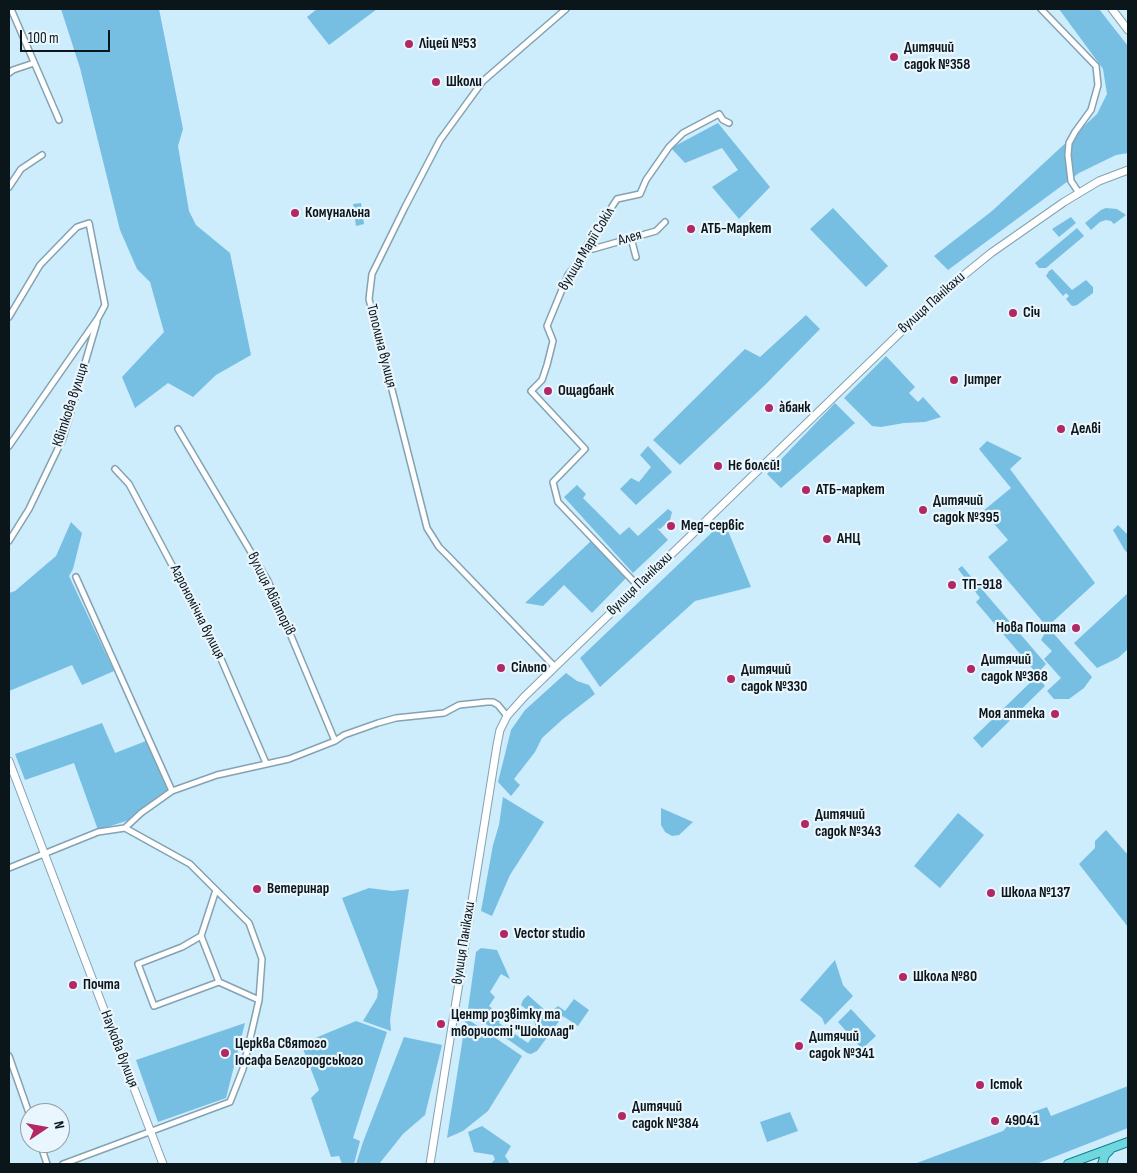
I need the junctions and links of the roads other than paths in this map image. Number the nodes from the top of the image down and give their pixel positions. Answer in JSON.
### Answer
{"nodes":[{"id":1,"x":11,"y":9,"type":"edge"},
{"id":2,"x":566,"y":9,"type":"edge"},
{"id":3,"x":1041,"y":9,"type":"edge"},
{"id":4,"x":1112,"y":9,"type":"edge"},
{"id":5,"x":1128,"y":30,"type":"edge"},
{"id":6,"x":34,"y":63,"type":"junction"},
{"id":7,"x":9,"y":73,"type":"edge"},
{"id":8,"x":59,"y":120,"type":"dead end"},
{"id":9,"x":729,"y":123,"type":"dead end"},
{"id":10,"x":42,"y":155,"type":"dead end"},
{"id":11,"x":1128,"y":170,"type":"edge"},
{"id":12,"x":9,"y":187,"type":"edge"},
{"id":13,"x":1079,"y":193,"type":"junction"},
{"id":14,"x":665,"y":222,"type":"dead end"},
{"id":15,"x":631,"y":238,"type":"junction"},
{"id":16,"x":592,"y":249,"type":"dead end"},
{"id":17,"x":636,"y":257,"type":"dead end"},
{"id":18,"x":9,"y":317,"type":"edge"},
{"id":19,"x":98,"y":318,"type":"junction"},
{"id":20,"x":178,"y":429,"type":"dead end"},
{"id":21,"x":9,"y":446,"type":"edge"},
{"id":22,"x":115,"y":469,"type":"dead end"},
{"id":23,"x":9,"y":541,"type":"edge"},
{"id":24,"x":76,"y":577,"type":"dead end"},
{"id":25,"x":638,"y":586,"type":"junction"},
{"id":26,"x":555,"y":667,"type":"junction"},
{"id":27,"x":507,"y":716,"type":"junction"},
{"id":28,"x":335,"y":741,"type":"junction"},
{"id":29,"x":9,"y":761,"type":"edge"},
{"id":30,"x":266,"y":763,"type":"junction"},
{"id":31,"x":172,"y":791,"type":"junction"},
{"id":32,"x":125,"y":828,"type":"junction"},
{"id":33,"x":45,"y":854,"type":"junction"},
{"id":34,"x":9,"y":868,"type":"edge"},
{"id":35,"x":216,"y":890,"type":"junction"},
{"id":36,"x":201,"y":936,"type":"junction"},
{"id":37,"x":219,"y":982,"type":"junction"},
{"id":38,"x":259,"y":1000,"type":"junction"},
{"id":39,"x":9,"y":1056,"type":"edge"},
{"id":40,"x":25,"y":1103,"type":"edge"},
{"id":41,"x":150,"y":1131,"type":"junction"},
{"id":42,"x":1128,"y":1142,"type":"edge"},
{"id":43,"x":1114,"y":1148,"type":"junction"},
{"id":44,"x":1128,"y":1148,"type":"edge"},
{"id":45,"x":71,"y":1163,"type":"edge"},
{"id":46,"x":63,"y":1164,"type":"edge"},
{"id":47,"x":163,"y":1164,"type":"edge"},
{"id":48,"x":430,"y":1164,"type":"edge"},
{"id":49,"x":1068,"y":1164,"type":"edge"},
{"id":50,"x":1102,"y":1164,"type":"edge"}],
"edges":[{"from":1,"to":6,"type":"street"},
{"from":2,"to":26,"type":"street","name":"Тополина вулиця"},
{"from":3,"to":13,"type":"street"},
{"from":4,"to":5,"type":"street"},
{"from":6,"to":7,"type":"street"},
{"from":6,"to":8,"type":"street"},
{"from":9,"to":25,"type":"street","name":"вулиця Марії Сокіл"},
{"from":10,"to":12,"type":"street"},
{"from":11,"to":13,"type":"street","name":"вулиця Панікахи"},
{"from":13,"to":25,"type":"street","name":"вулиця Панікахи"},
{"from":14,"to":15,"type":"street","name":"Алея"},
{"from":15,"to":16,"type":"street","name":"Алея"},
{"from":15,"to":17,"type":"street"},
{"from":18,"to":19,"type":"street"},
{"from":19,"to":21,"type":"street"},
{"from":19,"to":23,"type":"street","name":"Квіткова вулиця"},
{"from":20,"to":28,"type":"street","name":"вулиця Авіаторів"},
{"from":22,"to":30,"type":"street","name":"Агрономічна вулиця"},
{"from":24,"to":31,"type":"street"},
{"from":25,"to":26,"type":"street","name":"вулиця Панікахи"},
{"from":26,"to":27,"type":"street","name":"вулиця Панікахи"},
{"from":27,"to":28,"type":"street"},
{"from":27,"to":48,"type":"street","name":"вулиця Панікахи"},
{"from":28,"to":30,"type":"street"},
{"from":29,"to":33,"type":"street","name":"Наукова вулиця"},
{"from":30,"to":31,"type":"street"},
{"from":31,"to":32,"type":"street"},
{"from":32,"to":33,"type":"street"},
{"from":32,"to":35,"type":"street"},
{"from":33,"to":34,"type":"street"},
{"from":33,"to":41,"type":"street","name":"Наукова вулиця"},
{"from":35,"to":36,"type":"street"},
{"from":35,"to":38,"type":"street"},
{"from":36,"to":37,"type":"street"},
{"from":36,"to":37,"type":"street"},
{"from":37,"to":38,"type":"street"},
{"from":38,"to":41,"type":"street"},
{"from":39,"to":40,"type":"street"},
{"from":41,"to":45,"type":"street"},
{"from":41,"to":47,"type":"street","name":"Наукова вулиця"},
{"from":42,"to":43,"type":"main road"},
{"from":43,"to":44,"type":"main road"},
{"from":43,"to":49,"type":"main road"},
{"from":43,"to":50,"type":"main road"},
{"from":45,"to":46,"type":"street"}]}
